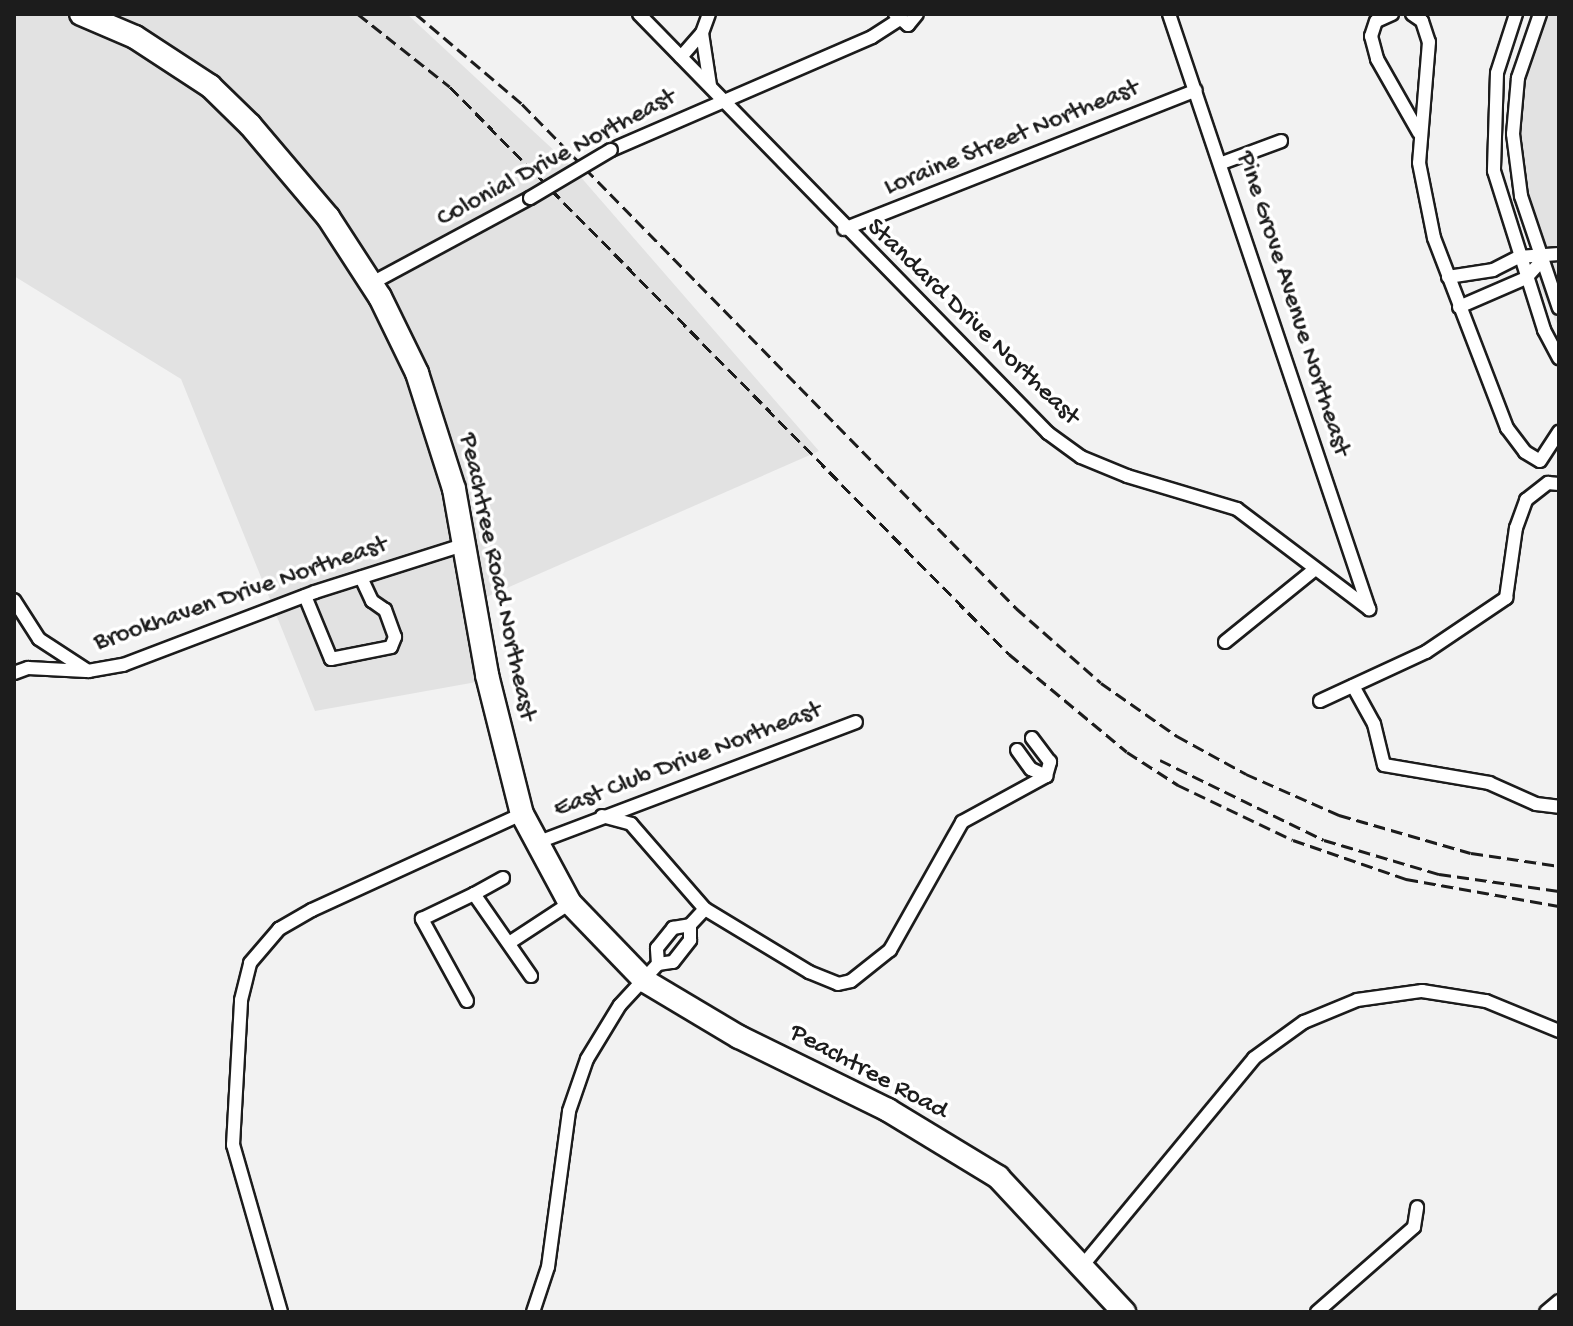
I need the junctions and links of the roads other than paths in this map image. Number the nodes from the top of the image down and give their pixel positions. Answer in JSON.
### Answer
{"nodes":[{"id":1,"x":81,"y":14,"type":"edge"},
{"id":2,"x":639,"y":14,"type":"edge"},
{"id":3,"x":709,"y":14,"type":"edge"},
{"id":4,"x":917,"y":14,"type":"edge"},
{"id":5,"x":929,"y":14,"type":"edge"},
{"id":6,"x":1169,"y":14,"type":"edge"},
{"id":7,"x":1392,"y":14,"type":"edge"},
{"id":8,"x":1412,"y":14,"type":"edge"},
{"id":9,"x":1516,"y":14,"type":"edge"},
{"id":10,"x":1540,"y":14,"type":"edge"},
{"id":11,"x":896,"y":18,"type":"edge"},
{"id":12,"x":106,"y":19,"type":"edge"},
{"id":13,"x":702,"y":33,"type":"junction"},
{"id":14,"x":681,"y":57,"type":"junction"},
{"id":15,"x":710,"y":85,"type":"junction"},
{"id":16,"x":1196,"y":90,"type":"junction"},
{"id":17,"x":719,"y":99,"type":"junction"},
{"id":18,"x":1419,"y":133,"type":"junction"},
{"id":19,"x":1281,"y":141,"type":"dead end"},
{"id":20,"x":1222,"y":163,"type":"junction"},
{"id":21,"x":844,"y":229,"type":"junction"},
{"id":22,"x":1559,"y":254,"type":"edge"},
{"id":23,"x":1519,"y":257,"type":"junction"},
{"id":24,"x":1543,"y":259,"type":"junction"},
{"id":25,"x":1448,"y":277,"type":"junction"},
{"id":26,"x":1526,"y":278,"type":"junction"},
{"id":27,"x":372,"y":283,"type":"junction"},
{"id":28,"x":1459,"y":307,"type":"junction"},
{"id":29,"x":1559,"y":308,"type":"edge"},
{"id":30,"x":1559,"y":358,"type":"edge"},
{"id":31,"x":1559,"y":432,"type":"edge"},
{"id":32,"x":1558,"y":480,"type":"edge"},
{"id":33,"x":463,"y":545,"type":"junction"},
{"id":34,"x":1315,"y":569,"type":"junction"},
{"id":35,"x":361,"y":577,"type":"junction"},
{"id":36,"x":305,"y":596,"type":"junction"},
{"id":37,"x":14,"y":600,"type":"edge"},
{"id":38,"x":1369,"y":609,"type":"joint"},
{"id":39,"x":1225,"y":642,"type":"dead end"},
{"id":40,"x":88,"y":671,"type":"junction"},
{"id":41,"x":14,"y":673,"type":"edge"},
{"id":42,"x":1353,"y":686,"type":"junction"},
{"id":43,"x":1320,"y":701,"type":"dead end"},
{"id":44,"x":856,"y":722,"type":"dead end"},
{"id":45,"x":1046,"y":776,"type":"junction"},
{"id":46,"x":1559,"y":807,"type":"edge"},
{"id":47,"x":522,"y":814,"type":"junction"},
{"id":48,"x":602,"y":816,"type":"junction"},
{"id":49,"x":536,"y":843,"type":"junction"},
{"id":50,"x":503,"y":878,"type":"dead end"},
{"id":51,"x":474,"y":894,"type":"junction"},
{"id":52,"x":570,"y":903,"type":"junction"},
{"id":53,"x":705,"y":909,"type":"junction"},
{"id":54,"x":690,"y":925,"type":"junction"},
{"id":55,"x":509,"y":943,"type":"junction"},
{"id":56,"x":652,"y":973,"type":"junction"},
{"id":57,"x":531,"y":976,"type":"dead end"},
{"id":58,"x":467,"y":1001,"type":"dead end"},
{"id":59,"x":1559,"y":1031,"type":"edge"},
{"id":60,"x":1417,"y":1207,"type":"dead end"},
{"id":61,"x":1083,"y":1265,"type":"junction"},
{"id":62,"x":1559,"y":1301,"type":"edge"},
{"id":63,"x":281,"y":1312,"type":"edge"},
{"id":64,"x":533,"y":1312,"type":"edge"},
{"id":65,"x":1124,"y":1312,"type":"edge"},
{"id":66,"x":1317,"y":1312,"type":"edge"},
{"id":67,"x":1546,"y":1312,"type":"edge"}],
"edges":[{"from":1,"to":12,"type":"highway","name":"Peachtree Road Northeast"},
{"from":2,"to":14,"type":"street","name":"Standard Drive Northeast"},
{"from":3,"to":13,"type":"street"},
{"from":4,"to":5,"type":"street"},
{"from":4,"to":11,"type":"street","name":"Colonial Drive Northeast"},
{"from":6,"to":16,"type":"street","name":"Pine Grove Avenue Northeast"},
{"from":7,"to":18,"type":"street"},
{"from":8,"to":18,"type":"street"},
{"from":9,"to":23,"type":"street"},
{"from":10,"to":24,"type":"street"},
{"from":11,"to":17,"type":"street","name":"Colonial Drive Northeast"},
{"from":12,"to":27,"type":"highway","name":"Peachtree Road Northeast"},
{"from":13,"to":14,"type":"street"},
{"from":13,"to":15,"type":"street"},
{"from":14,"to":15,"type":"street","name":"Standard Drive Northeast"},
{"from":15,"to":17,"type":"street","name":"Standard Drive Northeast"},
{"from":16,"to":20,"type":"street","name":"Pine Grove Avenue Northeast"},
{"from":16,"to":21,"type":"street","name":"Loraine Street Northeast"},
{"from":17,"to":21,"type":"street","name":"Standard Drive Northeast"},
{"from":17,"to":27,"type":"street","name":"Colonial Drive Northeast","bridge":true},
{"from":18,"to":25,"type":"street"},
{"from":19,"to":20,"type":"street"},
{"from":20,"to":38,"type":"street","name":"Pine Grove Avenue Northeast"},
{"from":21,"to":34,"type":"street","name":"Standard Drive Northeast"},
{"from":22,"to":24,"type":"street"},
{"from":23,"to":24,"type":"street"},
{"from":23,"to":25,"type":"street"},
{"from":23,"to":26,"type":"street"},
{"from":24,"to":26,"type":"street"},
{"from":24,"to":29,"type":"street"},
{"from":25,"to":28,"type":"street"},
{"from":26,"to":28,"type":"street"},
{"from":26,"to":30,"type":"street"},
{"from":27,"to":33,"type":"highway","name":"Peachtree Road Northeast"},
{"from":28,"to":31,"type":"street"},
{"from":32,"to":42,"type":"street"},
{"from":33,"to":35,"type":"street","name":"Brookhaven Drive Northeast"},
{"from":33,"to":47,"type":"highway","name":"Peachtree Road Northeast"},
{"from":34,"to":38,"type":"street","name":"Standard Drive Northeast"},
{"from":34,"to":39,"type":"street"},
{"from":35,"to":36,"type":"street","name":"Brookhaven Drive Northeast"},
{"from":35,"to":36,"type":"street"},
{"from":36,"to":40,"type":"street","name":"Brookhaven Drive Northeast"},
{"from":37,"to":40,"type":"street","name":"Brookhaven Drive Northeast"},
{"from":40,"to":41,"type":"street"},
{"from":42,"to":43,"type":"street"},
{"from":42,"to":46,"type":"street"},
{"from":44,"to":48,"type":"street","name":"East Club Drive Northeast"},
{"from":45,"to":45,"type":"street"},
{"from":45,"to":53,"type":"street"},
{"from":47,"to":49,"type":"highway","name":"Peachtree Road Northeast"},
{"from":47,"to":63,"type":"street"},
{"from":48,"to":49,"type":"street","name":"East Club Drive Northeast"},
{"from":48,"to":53,"type":"street"},
{"from":49,"to":52,"type":"highway","name":"Peachtree Road Northeast"},
{"from":50,"to":51,"type":"street"},
{"from":51,"to":55,"type":"street"},
{"from":51,"to":58,"type":"street"},
{"from":52,"to":55,"type":"street"},
{"from":52,"to":56,"type":"highway","name":"Peachtree Road"},
{"from":53,"to":54,"type":"street"},
{"from":54,"to":56,"type":"street"},
{"from":54,"to":56,"type":"street"},
{"from":55,"to":57,"type":"street"},
{"from":56,"to":61,"type":"highway","name":"Peachtree Road"},
{"from":56,"to":64,"type":"street"},
{"from":59,"to":61,"type":"street"},
{"from":60,"to":66,"type":"street"},
{"from":61,"to":65,"type":"highway","name":"Peachtree Road"},
{"from":62,"to":67,"type":"street"}]}
